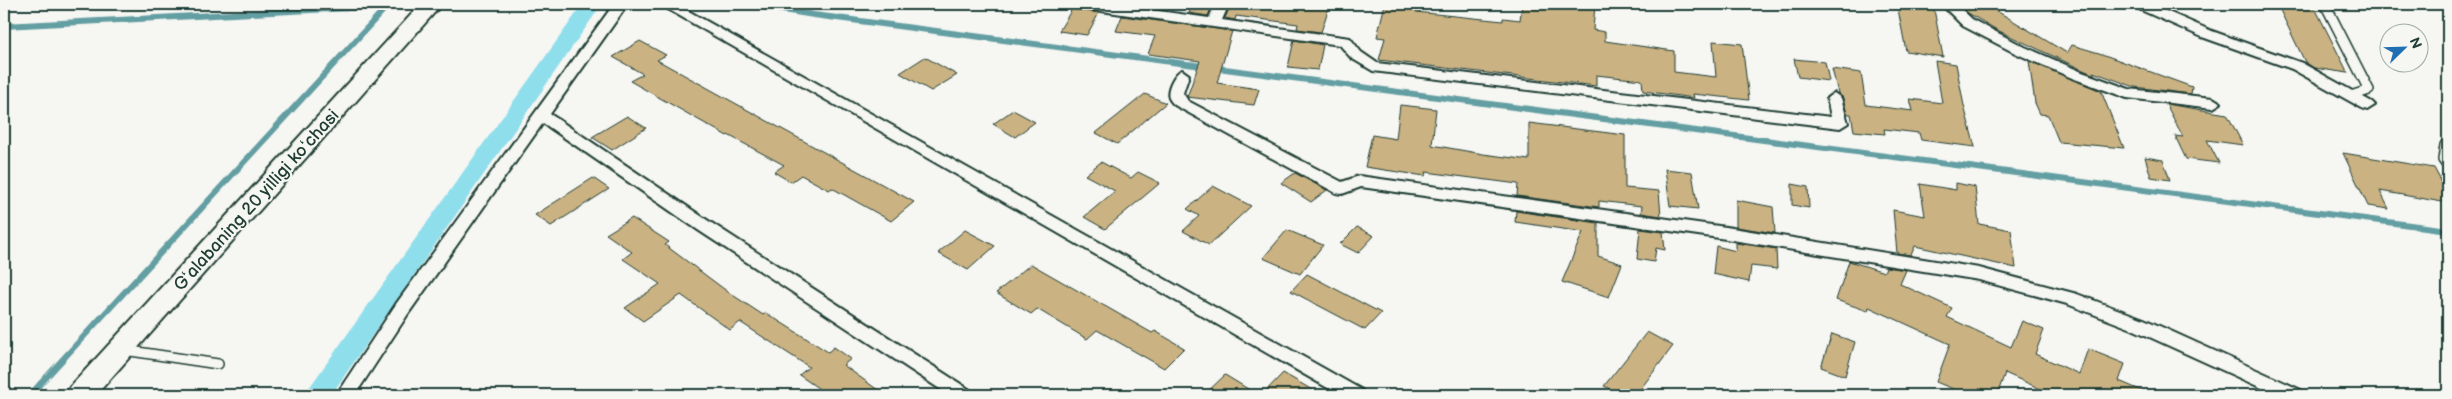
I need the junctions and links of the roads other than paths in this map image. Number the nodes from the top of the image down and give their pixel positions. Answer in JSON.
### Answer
{"nodes":[{"id":1,"x":432,"y":4,"type":"edge"},
{"id":2,"x":622,"y":4,"type":"edge"},
{"id":3,"x":666,"y":4,"type":"edge"},
{"id":4,"x":1080,"y":4,"type":"edge"},
{"id":5,"x":1222,"y":4,"type":"edge"},
{"id":6,"x":1948,"y":4,"type":"edge"},
{"id":7,"x":2139,"y":4,"type":"edge"},
{"id":8,"x":2325,"y":4,"type":"edge"},
{"id":9,"x":1214,"y":22,"type":"junction"},
{"id":10,"x":1182,"y":75,"type":"dead end"},
{"id":11,"x":2351,"y":96,"type":"junction"},
{"id":12,"x":1834,"y":98,"type":"dead end"},
{"id":13,"x":2213,"y":103,"type":"dead end"},
{"id":14,"x":2367,"y":106,"type":"dead end"},
{"id":15,"x":540,"y":114,"type":"junction"},
{"id":16,"x":2445,"y":145,"type":"dead end"},
{"id":17,"x":2448,"y":168,"type":"edge"},
{"id":18,"x":122,"y":350,"type":"junction"},
{"id":19,"x":218,"y":364,"type":"dead end"},
{"id":20,"x":80,"y":395,"type":"edge"},
{"id":21,"x":345,"y":395,"type":"edge"},
{"id":22,"x":963,"y":395,"type":"edge"},
{"id":23,"x":1355,"y":395,"type":"edge"},
{"id":24,"x":2294,"y":395,"type":"edge"}],
"edges":[{"from":1,"to":18,"type":"main road","name":"Gʻalabaning 20 yilligi koʻchasi"},
{"from":2,"to":15,"type":"street"},
{"from":3,"to":23,"type":"street"},
{"from":4,"to":9,"type":"street"},
{"from":5,"to":9,"type":"street"},
{"from":6,"to":13,"type":"street"},
{"from":7,"to":11,"type":"street"},
{"from":8,"to":11,"type":"lane"},
{"from":9,"to":12,"type":"street"},
{"from":10,"to":24,"type":"street"},
{"from":11,"to":14,"type":"street"},
{"from":15,"to":21,"type":"street"},
{"from":15,"to":22,"type":"street"},
{"from":16,"to":17,"type":"lane"},
{"from":18,"to":19,"type":"lane"},
{"from":18,"to":20,"type":"main road","name":"Gʻalabaning 20 yilligi koʻchasi"}]}
